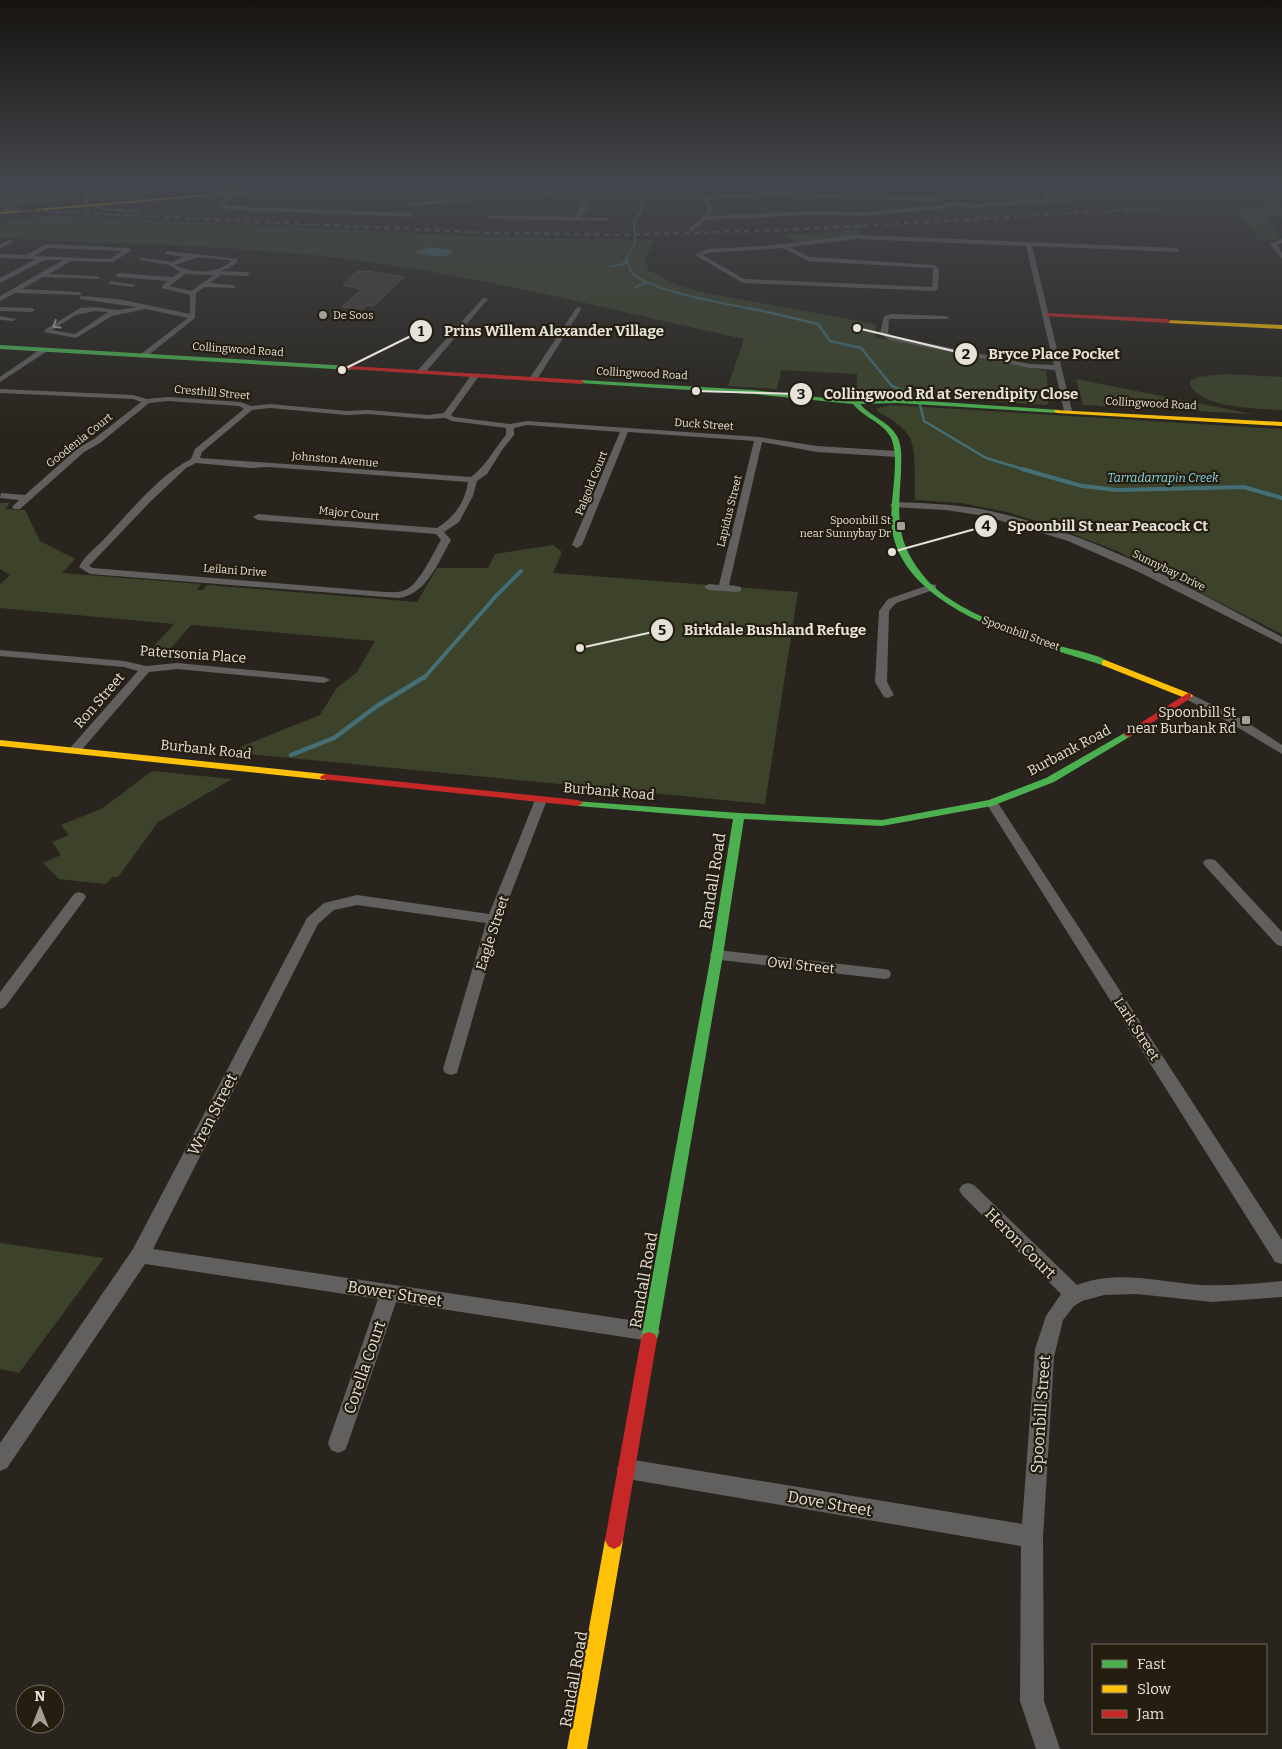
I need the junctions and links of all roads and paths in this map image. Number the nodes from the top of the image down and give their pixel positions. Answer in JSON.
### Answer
{"nodes":[{"id":1,"x":27,"y":267,"type":"edge"},
{"id":2,"x":55,"y":267,"type":"joint"},
{"id":3,"x":173,"y":267,"type":"edge"},
{"id":4,"x":228,"y":267,"type":"edge"},
{"id":5,"x":718,"y":267,"type":"edge"},
{"id":6,"x":934,"y":267,"type":"edge"},
{"id":7,"x":1034,"y":267,"type":"edge"},
{"id":8,"x":74,"y":268,"type":"dead end"},
{"id":9,"x":184,"y":272,"type":"junction"},
{"id":10,"x":215,"y":273,"type":"junction"},
{"id":11,"x":247,"y":274,"type":"dead end"},
{"id":12,"x":42,"y":275,"type":"junction"},
{"id":13,"x":118,"y":275,"type":"dead end"},
{"id":14,"x":97,"y":278,"type":"dead end"},
{"id":15,"x":172,"y":279,"type":"junction"},
{"id":16,"x":0,"y":282,"type":"edge"},
{"id":17,"x":27,"y":283,"type":"junction"},
{"id":18,"x":111,"y":283,"type":"dead end"},
{"id":19,"x":43,"y":284,"type":"dead end"},
{"id":20,"x":138,"y":285,"type":"dead end"},
{"id":21,"x":204,"y":285,"type":"junction"},
{"id":22,"x":155,"y":286,"type":"dead end"},
{"id":23,"x":164,"y":287,"type":"junction"},
{"id":24,"x":233,"y":287,"type":"dead end"},
{"id":25,"x":14,"y":291,"type":"junction"},
{"id":26,"x":192,"y":293,"type":"junction"},
{"id":27,"x":0,"y":299,"type":"edge"},
{"id":28,"x":485,"y":299,"type":"dead end"},
{"id":29,"x":10,"y":300,"type":"dead end"},
{"id":30,"x":146,"y":308,"type":"junction"},
{"id":31,"x":579,"y":308,"type":"dead end"},
{"id":32,"x":0,"y":309,"type":"edge"},
{"id":33,"x":32,"y":310,"type":"dead end"},
{"id":34,"x":117,"y":312,"type":"junction"},
{"id":35,"x":1047,"y":315,"type":"junction"},
{"id":36,"x":193,"y":317,"type":"junction"},
{"id":37,"x":0,"y":318,"type":"edge"},
{"id":38,"x":946,"y":318,"type":"dead end"},
{"id":39,"x":14,"y":319,"type":"dead end"},
{"id":40,"x":1282,"y":327,"type":"edge"},
{"id":41,"x":0,"y":347,"type":"edge"},
{"id":42,"x":45,"y":350,"type":"junction"},
{"id":43,"x":142,"y":356,"type":"junction"},
{"id":44,"x":1058,"y":368,"type":"junction"},
{"id":45,"x":421,"y":372,"type":"junction"},
{"id":46,"x":475,"y":376,"type":"junction"},
{"id":47,"x":533,"y":379,"type":"junction"},
{"id":48,"x":0,"y":380,"type":"edge"},
{"id":49,"x":0,"y":391,"type":"edge"},
{"id":50,"x":147,"y":401,"type":"junction"},
{"id":51,"x":855,"y":402,"type":"junction"},
{"id":52,"x":250,"y":408,"type":"junction"},
{"id":53,"x":1068,"y":411,"type":"junction"},
{"id":54,"x":447,"y":415,"type":"junction"},
{"id":55,"x":1282,"y":424,"type":"edge"},
{"id":56,"x":510,"y":426,"type":"junction"},
{"id":57,"x":625,"y":430,"type":"junction"},
{"id":58,"x":759,"y":439,"type":"junction"},
{"id":59,"x":897,"y":454,"type":"junction"},
{"id":60,"x":195,"y":460,"type":"junction"},
{"id":61,"x":473,"y":480,"type":"junction"},
{"id":62,"x":2,"y":496,"type":"dead end"},
{"id":63,"x":27,"y":498,"type":"junction"},
{"id":64,"x":895,"y":504,"type":"junction"},
{"id":65,"x":17,"y":507,"type":"dead end"},
{"id":66,"x":258,"y":517,"type":"dead end"},
{"id":67,"x":438,"y":531,"type":"junction"},
{"id":68,"x":577,"y":545,"type":"dead end"},
{"id":69,"x":709,"y":587,"type":"dead end"},
{"id":70,"x":932,"y":587,"type":"junction"},
{"id":71,"x":723,"y":588,"type":"junction"},
{"id":72,"x":737,"y":589,"type":"dead end"},
{"id":73,"x":1282,"y":641,"type":"edge"},
{"id":74,"x":0,"y":652,"type":"edge"},
{"id":75,"x":146,"y":669,"type":"junction"},
{"id":76,"x":324,"y":680,"type":"dead end"},
{"id":77,"x":888,"y":695,"type":"dead end"},
{"id":78,"x":1188,"y":696,"type":"junction"},
{"id":79,"x":0,"y":743,"type":"edge"},
{"id":80,"x":75,"y":750,"type":"junction"},
{"id":81,"x":1282,"y":750,"type":"edge"},
{"id":82,"x":541,"y":800,"type":"junction"},
{"id":83,"x":992,"y":803,"type":"junction"},
{"id":84,"x":738,"y":816,"type":"junction"},
{"id":85,"x":1210,"y":863,"type":"dead end"},
{"id":86,"x":79,"y":897,"type":"dead end"},
{"id":87,"x":494,"y":920,"type":"junction"},
{"id":88,"x":1282,"y":941,"type":"edge"},
{"id":89,"x":717,"y":955,"type":"junction"},
{"id":90,"x":884,"y":974,"type":"dead end"},
{"id":91,"x":0,"y":1002,"type":"edge"},
{"id":92,"x":451,"y":1069,"type":"dead end"},
{"id":93,"x":968,"y":1190,"type":"dead end"},
{"id":94,"x":140,"y":1255,"type":"junction"},
{"id":95,"x":1282,"y":1256,"type":"edge"},
{"id":96,"x":1282,"y":1289,"type":"edge"},
{"id":97,"x":390,"y":1292,"type":"junction"},
{"id":98,"x":1074,"y":1295,"type":"junction"},
{"id":99,"x":650,"y":1332,"type":"junction"},
{"id":100,"x":338,"y":1443,"type":"dead end"},
{"id":101,"x":0,"y":1461,"type":"edge"},
{"id":102,"x":628,"y":1469,"type":"junction"},
{"id":103,"x":1032,"y":1537,"type":"junction"},
{"id":104,"x":577,"y":1749,"type":"edge"},
{"id":105,"x":1048,"y":1749,"type":"edge"}],
"edges":[{"from":1,"to":16,"type":"street"},
{"from":2,"to":8,"type":"street"},
{"from":2,"to":12,"type":"street"},
{"from":3,"to":9,"type":"street"},
{"from":4,"to":10,"type":"street"},
{"from":5,"to":6,"type":"street"},
{"from":7,"to":35,"type":"street"},
{"from":9,"to":10,"type":"street"},
{"from":9,"to":15,"type":"street"},
{"from":10,"to":11,"type":"street"},
{"from":10,"to":21,"type":"street"},
{"from":12,"to":14,"type":"street"},
{"from":12,"to":17,"type":"street"},
{"from":13,"to":15,"type":"street"},
{"from":15,"to":23,"type":"street"},
{"from":17,"to":19,"type":"street"},
{"from":17,"to":25,"type":"street"},
{"from":18,"to":20,"type":"street"},
{"from":21,"to":24,"type":"street"},
{"from":21,"to":26,"type":"street"},
{"from":22,"to":23,"type":"street"},
{"from":23,"to":26,"type":"street"},
{"from":25,"to":27,"type":"street"},
{"from":25,"to":30,"type":"street"},
{"from":26,"to":36,"type":"street"},
{"from":27,"to":29,"type":"street"},
{"from":28,"to":45,"type":"street"},
{"from":30,"to":34,"type":"street"},
{"from":30,"to":36,"type":"street"},
{"from":31,"to":47,"type":"street"},
{"from":32,"to":33,"type":"street"},
{"from":34,"to":34,"type":"street","one_way":true},
{"from":35,"to":40,"type":"street"},
{"from":35,"to":44,"type":"street"},
{"from":36,"to":43,"type":"street"},
{"from":37,"to":39,"type":"street"},
{"from":38,"to":44,"type":"street"},
{"from":41,"to":42,"type":"street","name":"Collingwood Road"},
{"from":42,"to":43,"type":"street","name":"Collingwood Road"},
{"from":42,"to":48,"type":"street"},
{"from":43,"to":45,"type":"street","name":"Collingwood Road"},
{"from":44,"to":53,"type":"street"},
{"from":45,"to":46,"type":"street","name":"Collingwood Road"},
{"from":46,"to":47,"type":"street","name":"Collingwood Road"},
{"from":46,"to":54,"type":"street"},
{"from":47,"to":51,"type":"street","name":"Collingwood Road"},
{"from":49,"to":50,"type":"street","name":"Cresthill Street"},
{"from":50,"to":52,"type":"street","name":"Cresthill Street"},
{"from":50,"to":63,"type":"street","name":"Goodenia Court"},
{"from":51,"to":53,"type":"street","name":"Collingwood Road"},
{"from":51,"to":59,"type":"street","name":"Spoonbill Street"},
{"from":52,"to":54,"type":"street","name":"Cresthill Street"},
{"from":52,"to":60,"type":"street","name":"Leilani Drive"},
{"from":53,"to":55,"type":"street","name":"Collingwood Road"},
{"from":54,"to":56,"type":"street","name":"Cresthill Street"},
{"from":56,"to":57,"type":"street","name":"Duck Street"},
{"from":56,"to":61,"type":"street"},
{"from":57,"to":58,"type":"street","name":"Duck Street"},
{"from":57,"to":68,"type":"street","name":"Palgold Court"},
{"from":58,"to":59,"type":"street","name":"Duck Street"},
{"from":58,"to":71,"type":"street","name":"Lapidus Street"},
{"from":59,"to":64,"type":"street","name":"Spoonbill Street"},
{"from":60,"to":61,"type":"street","name":"Johnston Avenue"},
{"from":60,"to":67,"type":"street","name":"Leilani Drive"},
{"from":61,"to":67,"type":"street"},
{"from":62,"to":63,"type":"street"},
{"from":63,"to":65,"type":"street","name":"Goodenia Court"},
{"from":64,"to":70,"type":"street","name":"Spoonbill Street"},
{"from":64,"to":73,"type":"street","name":"Sunnybay Drive"},
{"from":66,"to":67,"type":"street","name":"Major Court"},
{"from":69,"to":71,"type":"street"},
{"from":70,"to":77,"type":"street"},
{"from":70,"to":78,"type":"street","name":"Spoonbill Street"},
{"from":71,"to":72,"type":"street"},
{"from":74,"to":75,"type":"street","name":"Patersonia Place"},
{"from":75,"to":76,"type":"street","name":"Patersonia Place"},
{"from":75,"to":80,"type":"street","name":"Ron Street"},
{"from":78,"to":81,"type":"street","name":"Spoonbill Street"},
{"from":78,"to":83,"type":"street","name":"Burbank Road"},
{"from":79,"to":80,"type":"street","name":"Burbank Road"},
{"from":80,"to":82,"type":"street","name":"Burbank Road"},
{"from":82,"to":84,"type":"street","name":"Burbank Road"},
{"from":82,"to":87,"type":"street","name":"Eagle Street"},
{"from":83,"to":84,"type":"street","name":"Burbank Road"},
{"from":83,"to":95,"type":"street","name":"Lark Street"},
{"from":84,"to":89,"type":"street","name":"Randall Road"},
{"from":85,"to":88,"type":"street"},
{"from":86,"to":91,"type":"street"},
{"from":87,"to":92,"type":"street","name":"Eagle Street"},
{"from":87,"to":94,"type":"street","name":"Wren Street"},
{"from":89,"to":90,"type":"street","name":"Owl Street"},
{"from":89,"to":99,"type":"street","name":"Randall Road"},
{"from":93,"to":98,"type":"street","name":"Heron Court"},
{"from":94,"to":97,"type":"street","name":"Bower Street"},
{"from":94,"to":101,"type":"street","name":"Wren Street"},
{"from":96,"to":98,"type":"street"},
{"from":97,"to":99,"type":"street","name":"Bower Street"},
{"from":97,"to":100,"type":"street","name":"Corella Court"},
{"from":98,"to":103,"type":"street","name":"Spoonbill Street"},
{"from":99,"to":102,"type":"street","name":"Randall Road"},
{"from":102,"to":103,"type":"street","name":"Dove Street"},
{"from":102,"to":104,"type":"street","name":"Randall Road"},
{"from":103,"to":105,"type":"street","name":"Spoonbill Street"}]}
